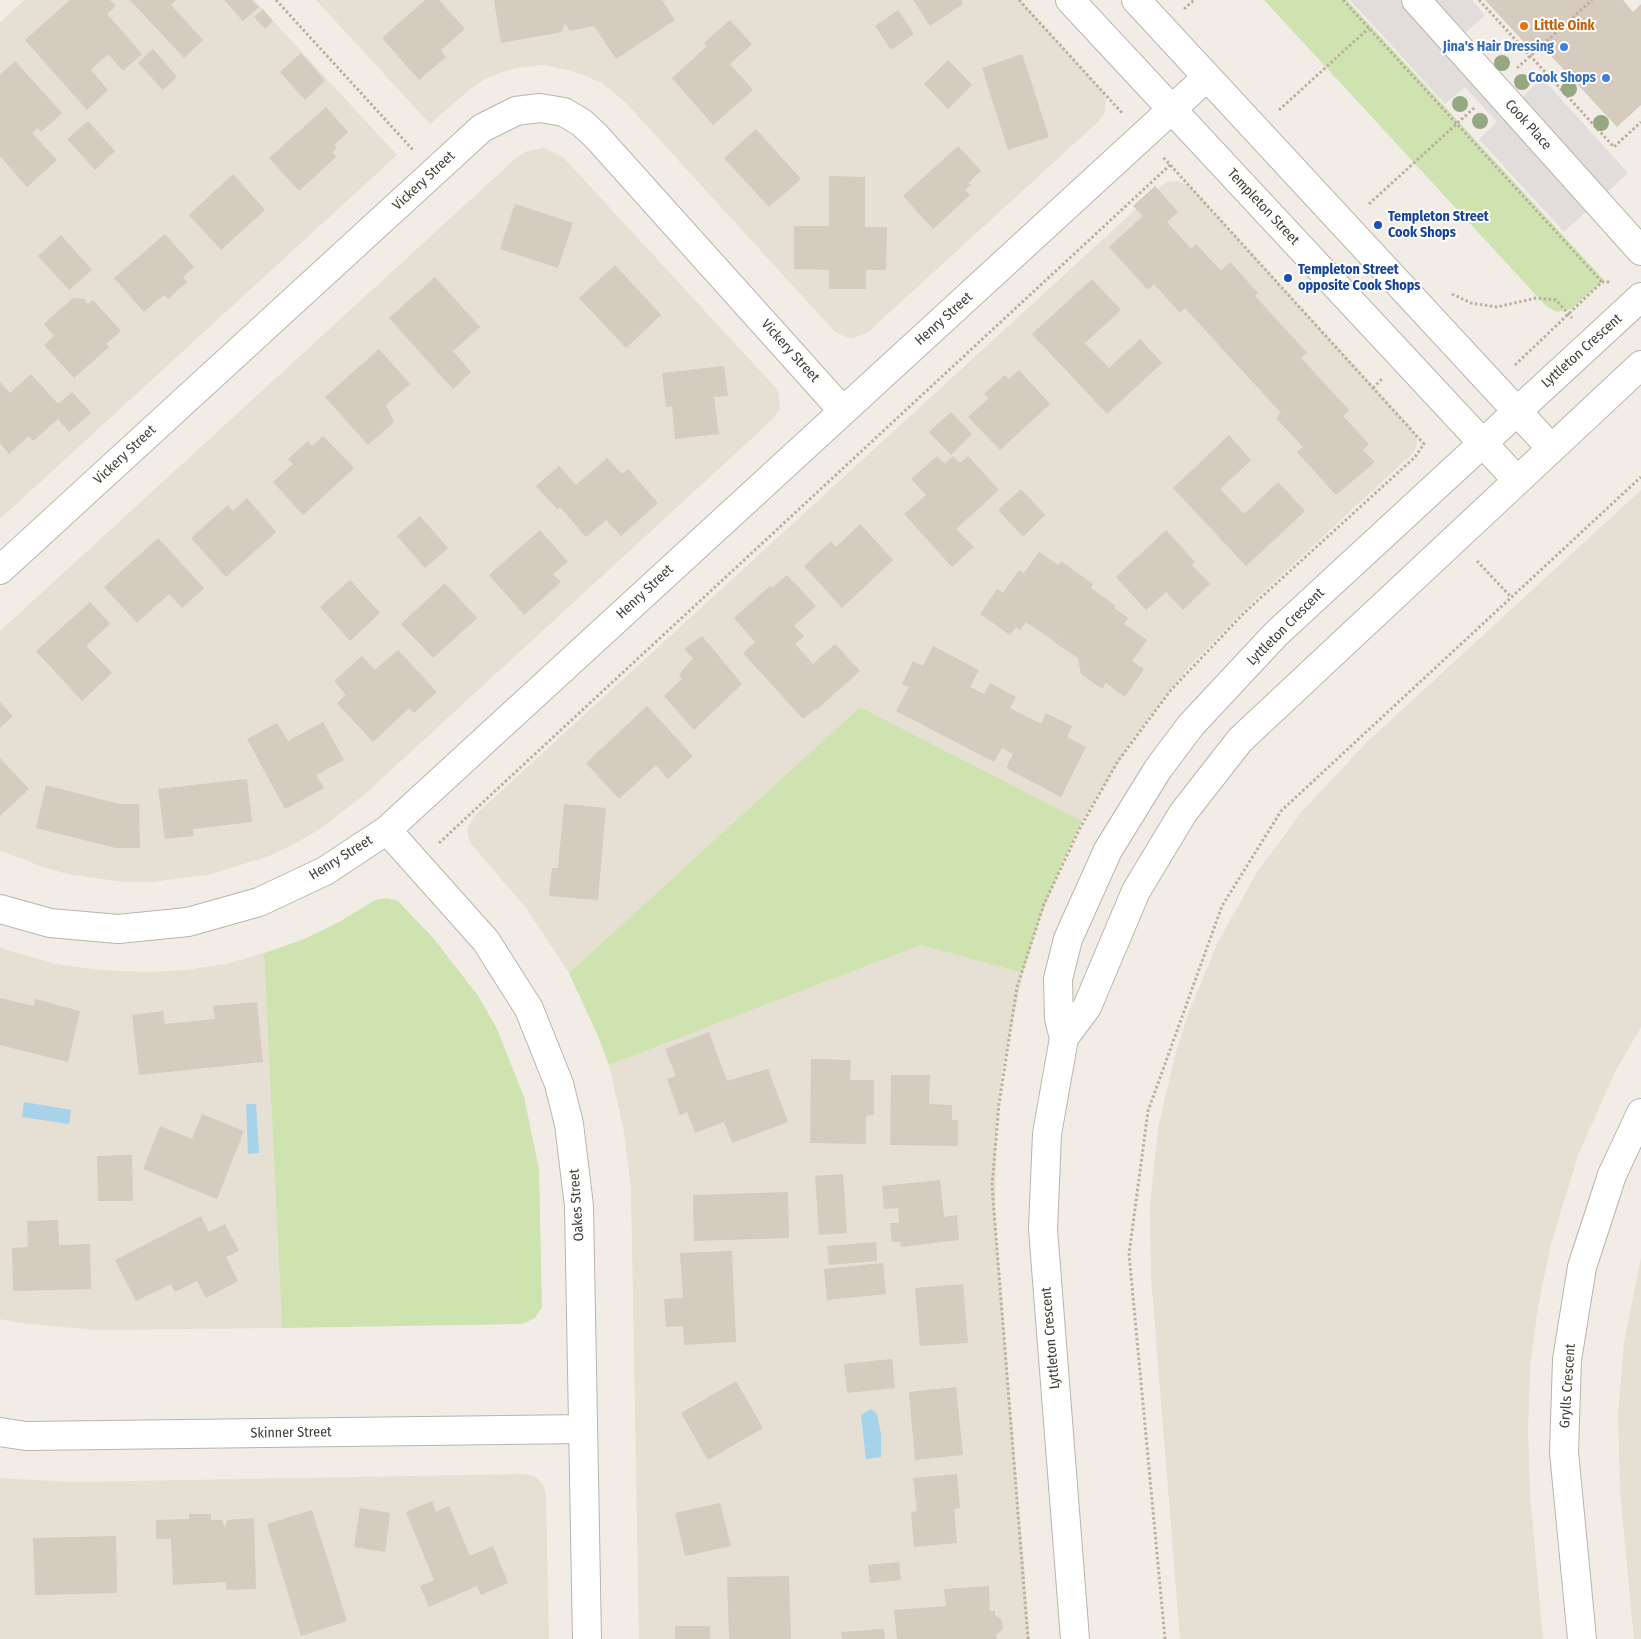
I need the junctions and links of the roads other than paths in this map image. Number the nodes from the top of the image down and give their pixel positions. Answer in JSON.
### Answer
{"nodes":[{"id":1,"x":1070,"y":0,"type":"edge"},
{"id":2,"x":1136,"y":0,"type":"edge"},
{"id":3,"x":1416,"y":0,"type":"edge"},
{"id":4,"x":1207,"y":77,"type":"junction"},
{"id":5,"x":1172,"y":109,"type":"junction"},
{"id":6,"x":1641,"y":251,"type":"edge"},
{"id":7,"x":1630,"y":290,"type":"edge"},
{"id":8,"x":1641,"y":365,"type":"edge"},
{"id":9,"x":1517,"y":410,"type":"junction"},
{"id":10,"x":843,"y":411,"type":"junction"},
{"id":11,"x":1482,"y":442,"type":"junction"},
{"id":12,"x":1551,"y":448,"type":"junction"},
{"id":13,"x":1517,"y":480,"type":"junction"},
{"id":14,"x":0,"y":570,"type":"edge"},
{"id":15,"x":387,"y":830,"type":"junction"},
{"id":16,"x":0,"y":909,"type":"edge"},
{"id":17,"x":1064,"y":1038,"type":"junction"},
{"id":18,"x":1641,"y":1113,"type":"edge"},
{"id":19,"x":583,"y":1429,"type":"junction"},
{"id":20,"x":0,"y":1432,"type":"edge"},
{"id":21,"x":587,"y":1639,"type":"edge"},
{"id":22,"x":1076,"y":1639,"type":"edge"},
{"id":23,"x":1582,"y":1639,"type":"edge"}],
"edges":[{"from":1,"to":5,"type":"street","name":"Templeton Street"},
{"from":2,"to":4,"type":"street"},
{"from":3,"to":6,"type":"street","name":"Cook Place"},
{"from":4,"to":5,"type":"street","name":"Henry Street"},
{"from":4,"to":9,"type":"street"},
{"from":5,"to":10,"type":"street","name":"Henry Street"},
{"from":5,"to":11,"type":"street","name":"Templeton Street"},
{"from":7,"to":9,"type":"street","name":"Lyttleton Crescent"},
{"from":8,"to":12,"type":"street","name":"Lyttleton Crescent"},
{"from":9,"to":11,"type":"street","name":"Lyttleton Crescent"},
{"from":9,"to":12,"type":"street"},
{"from":10,"to":14,"type":"street","name":"Vickery Street"},
{"from":10,"to":15,"type":"street","name":"Henry Street"},
{"from":11,"to":13,"type":"street","name":"Templeton Street"},
{"from":11,"to":17,"type":"street","name":"Lyttleton Crescent"},
{"from":12,"to":13,"type":"street","name":"Lyttleton Crescent"},
{"from":13,"to":17,"type":"street","name":"Lyttleton Crescent"},
{"from":15,"to":16,"type":"street","name":"Henry Street"},
{"from":15,"to":19,"type":"street","name":"Oakes Street"},
{"from":17,"to":22,"type":"street","name":"Lyttleton Crescent"},
{"from":18,"to":23,"type":"street","name":"Grylls Crescent"},
{"from":19,"to":20,"type":"street","name":"Skinner Street"},
{"from":19,"to":21,"type":"street","name":"Oakes Street"}]}
